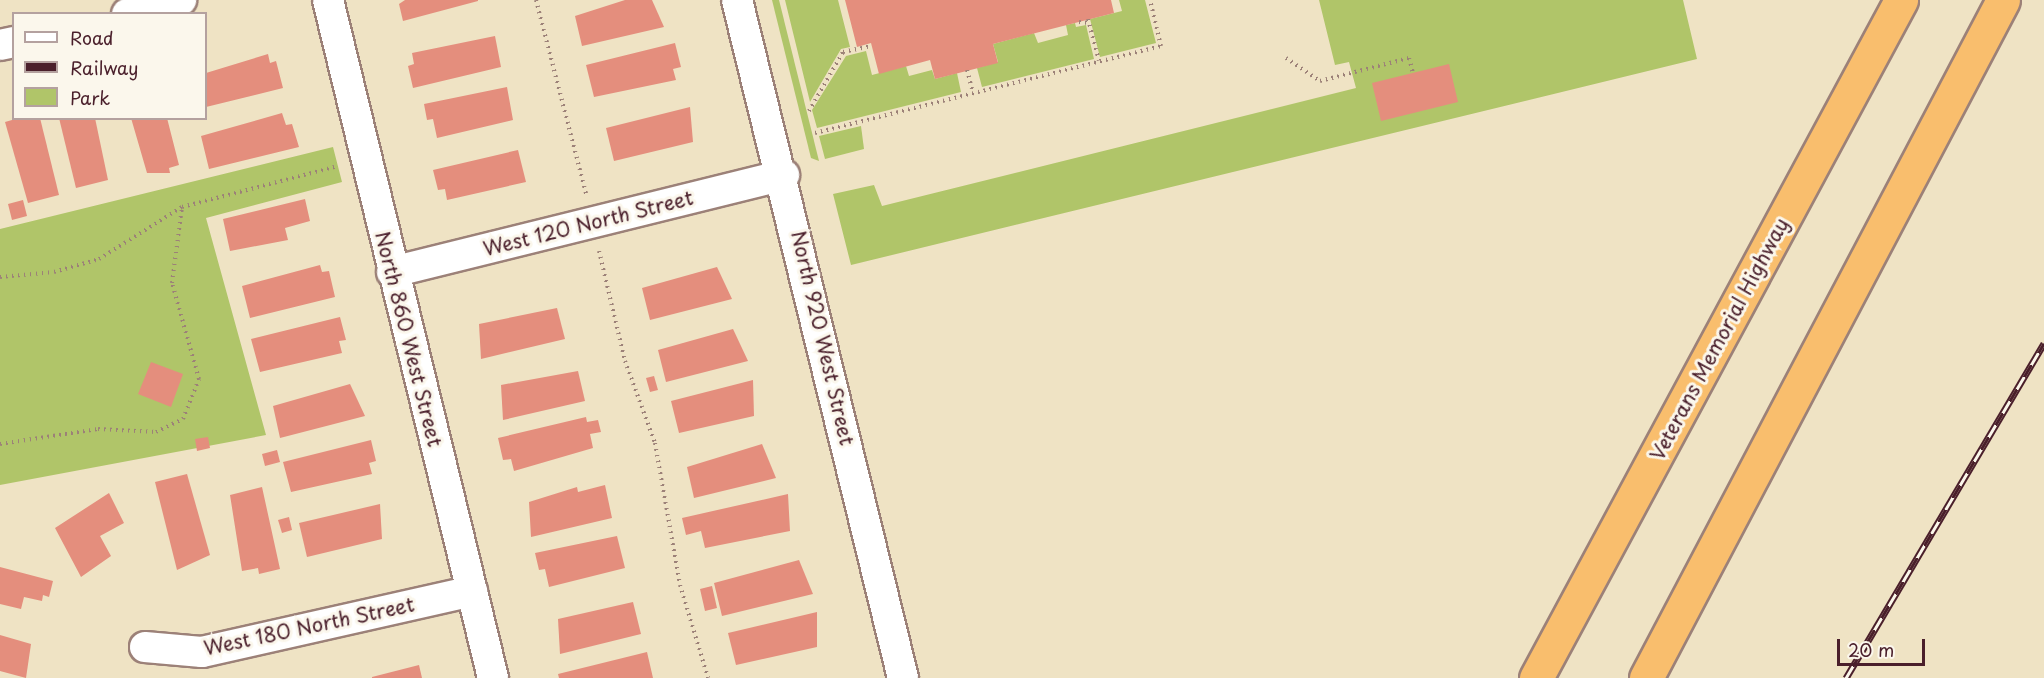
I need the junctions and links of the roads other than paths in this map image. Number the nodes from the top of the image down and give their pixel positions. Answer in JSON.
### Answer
{"nodes":[{"id":1,"x":181,"y":0,"type":"edge"},
{"id":2,"x":328,"y":0,"type":"edge"},
{"id":3,"x":737,"y":0,"type":"edge"},
{"id":4,"x":1901,"y":0,"type":"edge"},
{"id":5,"x":2003,"y":0,"type":"edge"},
{"id":6,"x":135,"y":12,"type":"edge"},
{"id":7,"x":784,"y":175,"type":"junction"},
{"id":8,"x":392,"y":272,"type":"junction"},
{"id":9,"x":472,"y":591,"type":"junction"},
{"id":10,"x":144,"y":647,"type":"dead end"},
{"id":11,"x":493,"y":678,"type":"edge"},
{"id":12,"x":903,"y":678,"type":"edge"},
{"id":13,"x":1536,"y":678,"type":"edge"},
{"id":14,"x":1646,"y":678,"type":"edge"}],
"edges":[{"from":1,"to":6,"type":"street"},
{"from":2,"to":8,"type":"street","name":"North 860 West Street"},
{"from":3,"to":7,"type":"street","name":"North 920 West Street"},
{"from":4,"to":13,"type":"highway","name":"Veterans Memorial Highway"},
{"from":5,"to":14,"type":"highway"},
{"from":7,"to":8,"type":"street","name":"West 120 North Street"},
{"from":7,"to":12,"type":"street","name":"North 920 West Street"},
{"from":8,"to":9,"type":"street","name":"North 860 West Street"},
{"from":9,"to":10,"type":"street","name":"West 180 North Street"},
{"from":9,"to":11,"type":"street","name":"North 860 West Street"}]}
